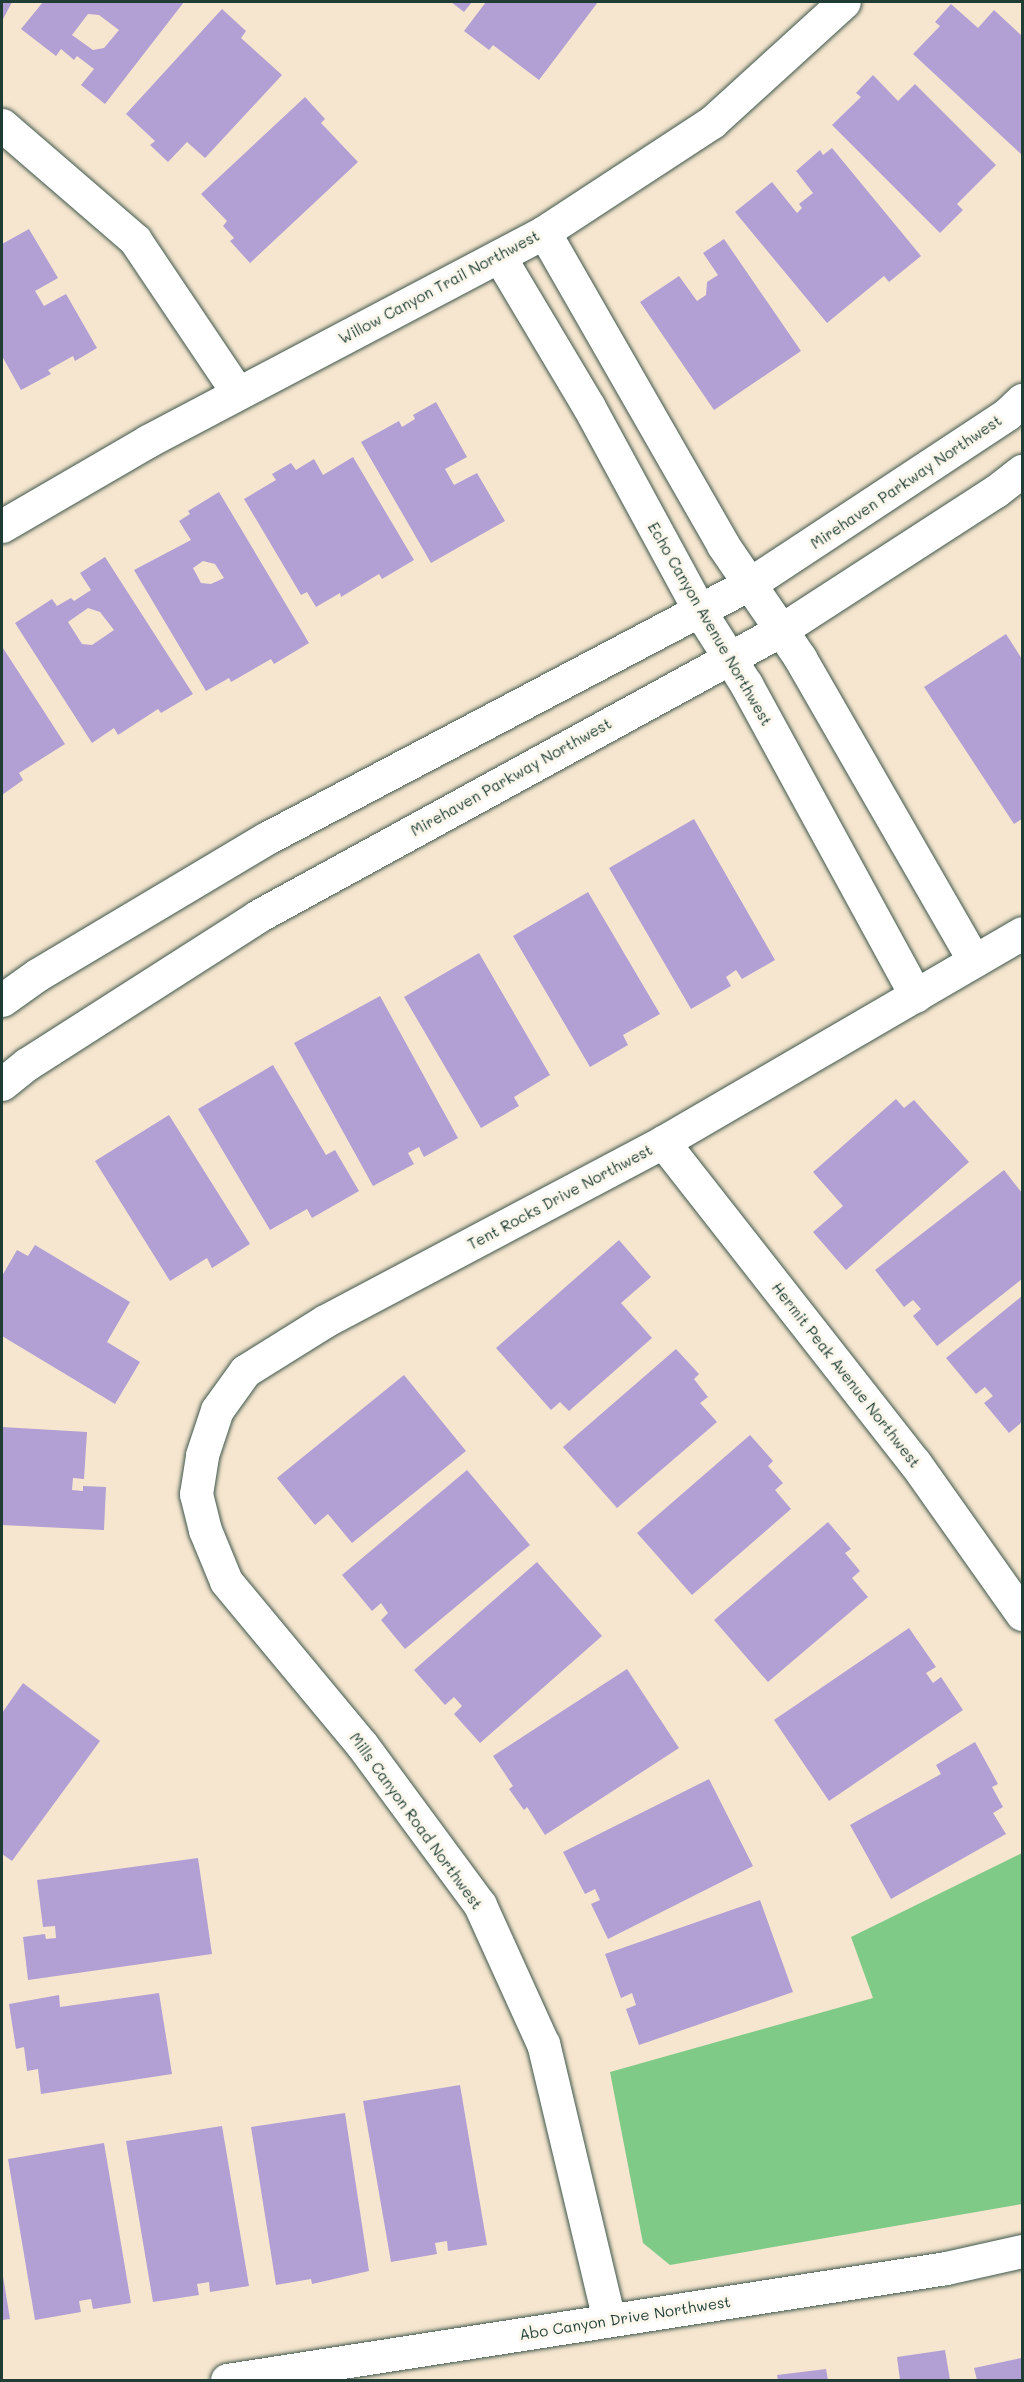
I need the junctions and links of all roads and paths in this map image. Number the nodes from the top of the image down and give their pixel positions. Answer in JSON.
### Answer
{"nodes":[{"id":1,"x":838,"y":3,"type":"edge"},
{"id":2,"x":2,"y":125,"type":"edge"},
{"id":3,"x":543,"y":232,"type":"junction"},
{"id":4,"x":499,"y":256,"type":"junction"},
{"id":5,"x":628,"y":379,"type":"junction"},
{"id":6,"x":238,"y":393,"type":"junction"},
{"id":7,"x":1023,"y":400,"type":"edge"},
{"id":8,"x":589,"y":407,"type":"junction"},
{"id":9,"x":1023,"y":471,"type":"edge"},
{"id":10,"x":2,"y":526,"type":"edge"},
{"id":11,"x":751,"y":583,"type":"junction"},
{"id":12,"x":699,"y":610,"type":"junction"},
{"id":13,"x":781,"y":630,"type":"junction"},
{"id":14,"x":727,"y":657,"type":"junction"},
{"id":15,"x":1023,"y":933,"type":"edge"},
{"id":16,"x":974,"y":961,"type":"junction"},
{"id":17,"x":916,"y":996,"type":"junction"},
{"id":18,"x":2,"y":1000,"type":"edge"},
{"id":19,"x":2,"y":1084,"type":"edge"},
{"id":20,"x":663,"y":1142,"type":"junction"},
{"id":21,"x":205,"y":1530,"type":"joint"},
{"id":22,"x":1023,"y":1614,"type":"edge"},
{"id":23,"x":1023,"y":2251,"type":"edge"},
{"id":24,"x":609,"y":2320,"type":"junction"},
{"id":25,"x":227,"y":2380,"type":"edge"}],
"edges":[{"from":1,"to":3,"type":"street","name":"Willow Canyon Trail Northwest"},
{"from":2,"to":6,"type":"street"},
{"from":3,"to":4,"type":"street","name":"Willow Canyon Trail Northwest"},
{"from":3,"to":5,"type":"street"},
{"from":4,"to":6,"type":"street","name":"Willow Canyon Trail Northwest"},
{"from":4,"to":8,"type":"street","name":"Echo Canyon Avenue Northwest"},
{"from":5,"to":8,"type":"street"},
{"from":5,"to":11,"type":"street"},
{"from":6,"to":10,"type":"street","name":"Willow Canyon Trail Northwest"},
{"from":7,"to":11,"type":"street","name":"Mirehaven Parkway Northwest"},
{"from":8,"to":12,"type":"street","name":"Echo Canyon Avenue Northwest"},
{"from":9,"to":13,"type":"street","name":"Mirehaven Parkway Northwest"},
{"from":11,"to":12,"type":"street","name":"Mirehaven Parkway Northwest"},
{"from":11,"to":13,"type":"street"},
{"from":12,"to":14,"type":"street","name":"Echo Canyon Avenue Northwest"},
{"from":12,"to":18,"type":"street","name":"Mirehaven Parkway Northwest"},
{"from":13,"to":14,"type":"street","name":"Mirehaven Parkway Northwest"},
{"from":13,"to":16,"type":"street"},
{"from":14,"to":17,"type":"street","name":"Echo Canyon Avenue Northwest"},
{"from":14,"to":19,"type":"street","name":"Mirehaven Parkway Northwest"},
{"from":15,"to":16,"type":"street","name":"Tent Rocks Drive Northwest"},
{"from":16,"to":17,"type":"street","name":"Tent Rocks Drive Northwest"},
{"from":17,"to":20,"type":"street","name":"Tent Rocks Drive Northwest"},
{"from":20,"to":21,"type":"street","name":"Tent Rocks Drive Northwest"},
{"from":20,"to":22,"type":"street","name":"Hermit Peak Avenue Northwest"},
{"from":21,"to":24,"type":"street","name":"Mills Canyon Road Northwest"},
{"from":23,"to":24,"type":"street","name":"Abo Canyon Drive Northwest"},
{"from":24,"to":25,"type":"street","name":"Abo Canyon Drive Northwest"}]}
